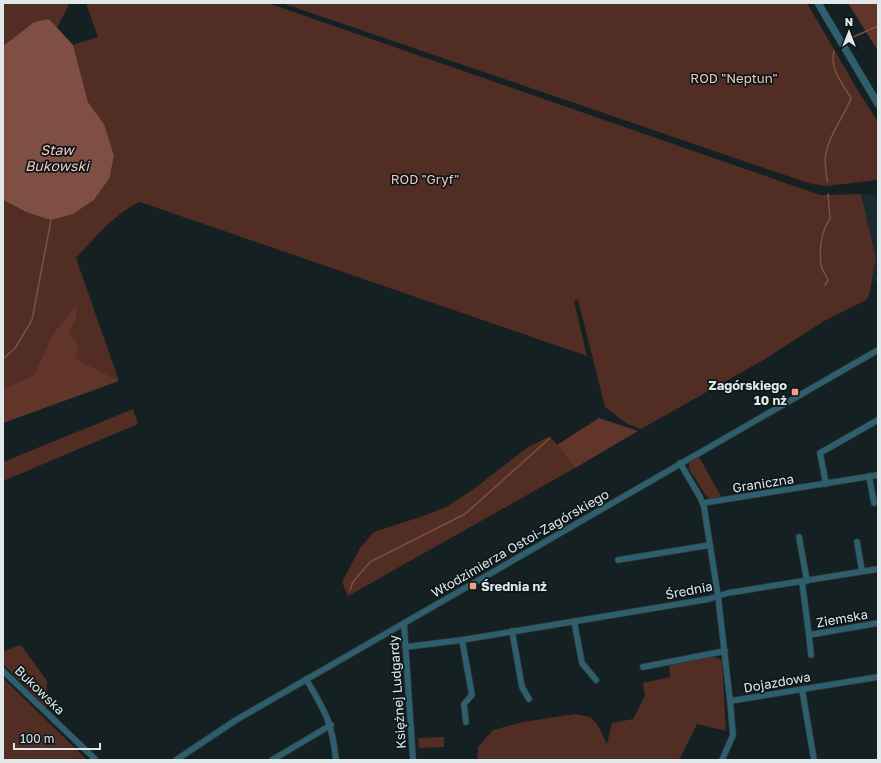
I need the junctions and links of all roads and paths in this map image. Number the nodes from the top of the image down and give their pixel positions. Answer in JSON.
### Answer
{"nodes":[{"id":1,"x":818,"y":3,"type":"edge"},
{"id":2,"x":878,"y":104,"type":"edge"},
{"id":3,"x":878,"y":350,"type":"edge"},
{"id":4,"x":878,"y":420,"type":"edge"},
{"id":5,"x":680,"y":463,"type":"junction"},
{"id":6,"x":878,"y":475,"type":"edge"},
{"id":7,"x":869,"y":476,"type":"junction"},
{"id":8,"x":826,"y":484,"type":"junction"},
{"id":9,"x":703,"y":503,"type":"junction"},
{"id":10,"x":874,"y":503,"type":"dead end"},
{"id":11,"x":799,"y":537,"type":"dead end"},
{"id":12,"x":857,"y":542,"type":"dead end"},
{"id":13,"x":710,"y":545,"type":"junction"},
{"id":14,"x":618,"y":560,"type":"dead end"},
{"id":15,"x":878,"y":569,"type":"edge"},
{"id":16,"x":862,"y":571,"type":"junction"},
{"id":17,"x":804,"y":581,"type":"junction"},
{"id":18,"x":718,"y":596,"type":"junction"},
{"id":19,"x":574,"y":621,"type":"junction"},
{"id":20,"x":404,"y":623,"type":"junction"},
{"id":21,"x":878,"y":623,"type":"edge"},
{"id":22,"x":512,"y":631,"type":"junction"},
{"id":23,"x":809,"y":635,"type":"junction"},
{"id":24,"x":462,"y":640,"type":"junction"},
{"id":25,"x":405,"y":647,"type":"junction"},
{"id":26,"x":725,"y":651,"type":"junction"},
{"id":27,"x":811,"y":655,"type":"dead end"},
{"id":28,"x":642,"y":667,"type":"dead end"},
{"id":29,"x":3,"y":671,"type":"edge"},
{"id":30,"x":878,"y":677,"type":"edge"},
{"id":31,"x":306,"y":680,"type":"junction"},
{"id":32,"x":596,"y":680,"type":"dead end"},
{"id":33,"x":802,"y":689,"type":"junction"},
{"id":34,"x":529,"y":699,"type":"dead end"},
{"id":35,"x":730,"y":701,"type":"junction"},
{"id":36,"x":466,"y":722,"type":"dead end"},
{"id":37,"x":331,"y":725,"type":"junction"},
{"id":38,"x":95,"y":759,"type":"edge"},
{"id":39,"x":176,"y":760,"type":"edge"},
{"id":40,"x":272,"y":760,"type":"edge"},
{"id":41,"x":336,"y":760,"type":"edge"},
{"id":42,"x":413,"y":760,"type":"edge"},
{"id":43,"x":722,"y":760,"type":"edge"},
{"id":44,"x":814,"y":760,"type":"edge"}],
"edges":[{"from":1,"to":2,"type":"street"},
{"from":3,"to":5,"type":"street","name":"Włodzimierza Ostoi-Zagórskiego"},
{"from":4,"to":8,"type":"street"},
{"from":5,"to":9,"type":"street","name":"Dojazdowa"},
{"from":5,"to":20,"type":"street","name":"Włodzimierza Ostoi-Zagórskiego"},
{"from":6,"to":7,"type":"street","name":"Graniczna"},
{"from":7,"to":8,"type":"street","name":"Graniczna"},
{"from":7,"to":10,"type":"street"},
{"from":8,"to":9,"type":"street","name":"Graniczna"},
{"from":9,"to":13,"type":"street","name":"Dojazdowa"},
{"from":11,"to":17,"type":"street"},
{"from":12,"to":16,"type":"street"},
{"from":13,"to":14,"type":"street"},
{"from":13,"to":18,"type":"street","name":"Dojazdowa"},
{"from":15,"to":16,"type":"street","name":"Średnia"},
{"from":16,"to":17,"type":"street","name":"Średnia"},
{"from":17,"to":18,"type":"street","name":"Średnia"},
{"from":17,"to":23,"type":"street","name":"Ziemska"},
{"from":18,"to":19,"type":"street","name":"Średnia"},
{"from":18,"to":26,"type":"street","name":"Dojazdowa"},
{"from":19,"to":22,"type":"street","name":"Średnia"},
{"from":19,"to":32,"type":"street"},
{"from":20,"to":25,"type":"street","name":"Księżnej Ludgardy"},
{"from":20,"to":31,"type":"street","name":"Włodzimierza Ostoi-Zagórskiego"},
{"from":21,"to":23,"type":"street","name":"Ziemska"},
{"from":22,"to":24,"type":"street","name":"Średnia"},
{"from":22,"to":34,"type":"street"},
{"from":23,"to":27,"type":"street","name":"Ziemska"},
{"from":24,"to":25,"type":"street","name":"Średnia"},
{"from":24,"to":36,"type":"street"},
{"from":25,"to":42,"type":"street","name":"Księżnej Ludgardy"},
{"from":26,"to":28,"type":"street"},
{"from":26,"to":35,"type":"street","name":"Dojazdowa"},
{"from":29,"to":38,"type":"street","name":"Bukowska"},
{"from":30,"to":33,"type":"street","name":"Dojazdowa"},
{"from":31,"to":37,"type":"street"},
{"from":31,"to":39,"type":"street","name":"Włodzimierza Ostoi-Zagórskiego"},
{"from":33,"to":35,"type":"street","name":"Dojazdowa"},
{"from":33,"to":44,"type":"street"},
{"from":35,"to":43,"type":"street"},
{"from":37,"to":40,"type":"street"},
{"from":37,"to":41,"type":"street"}]}
